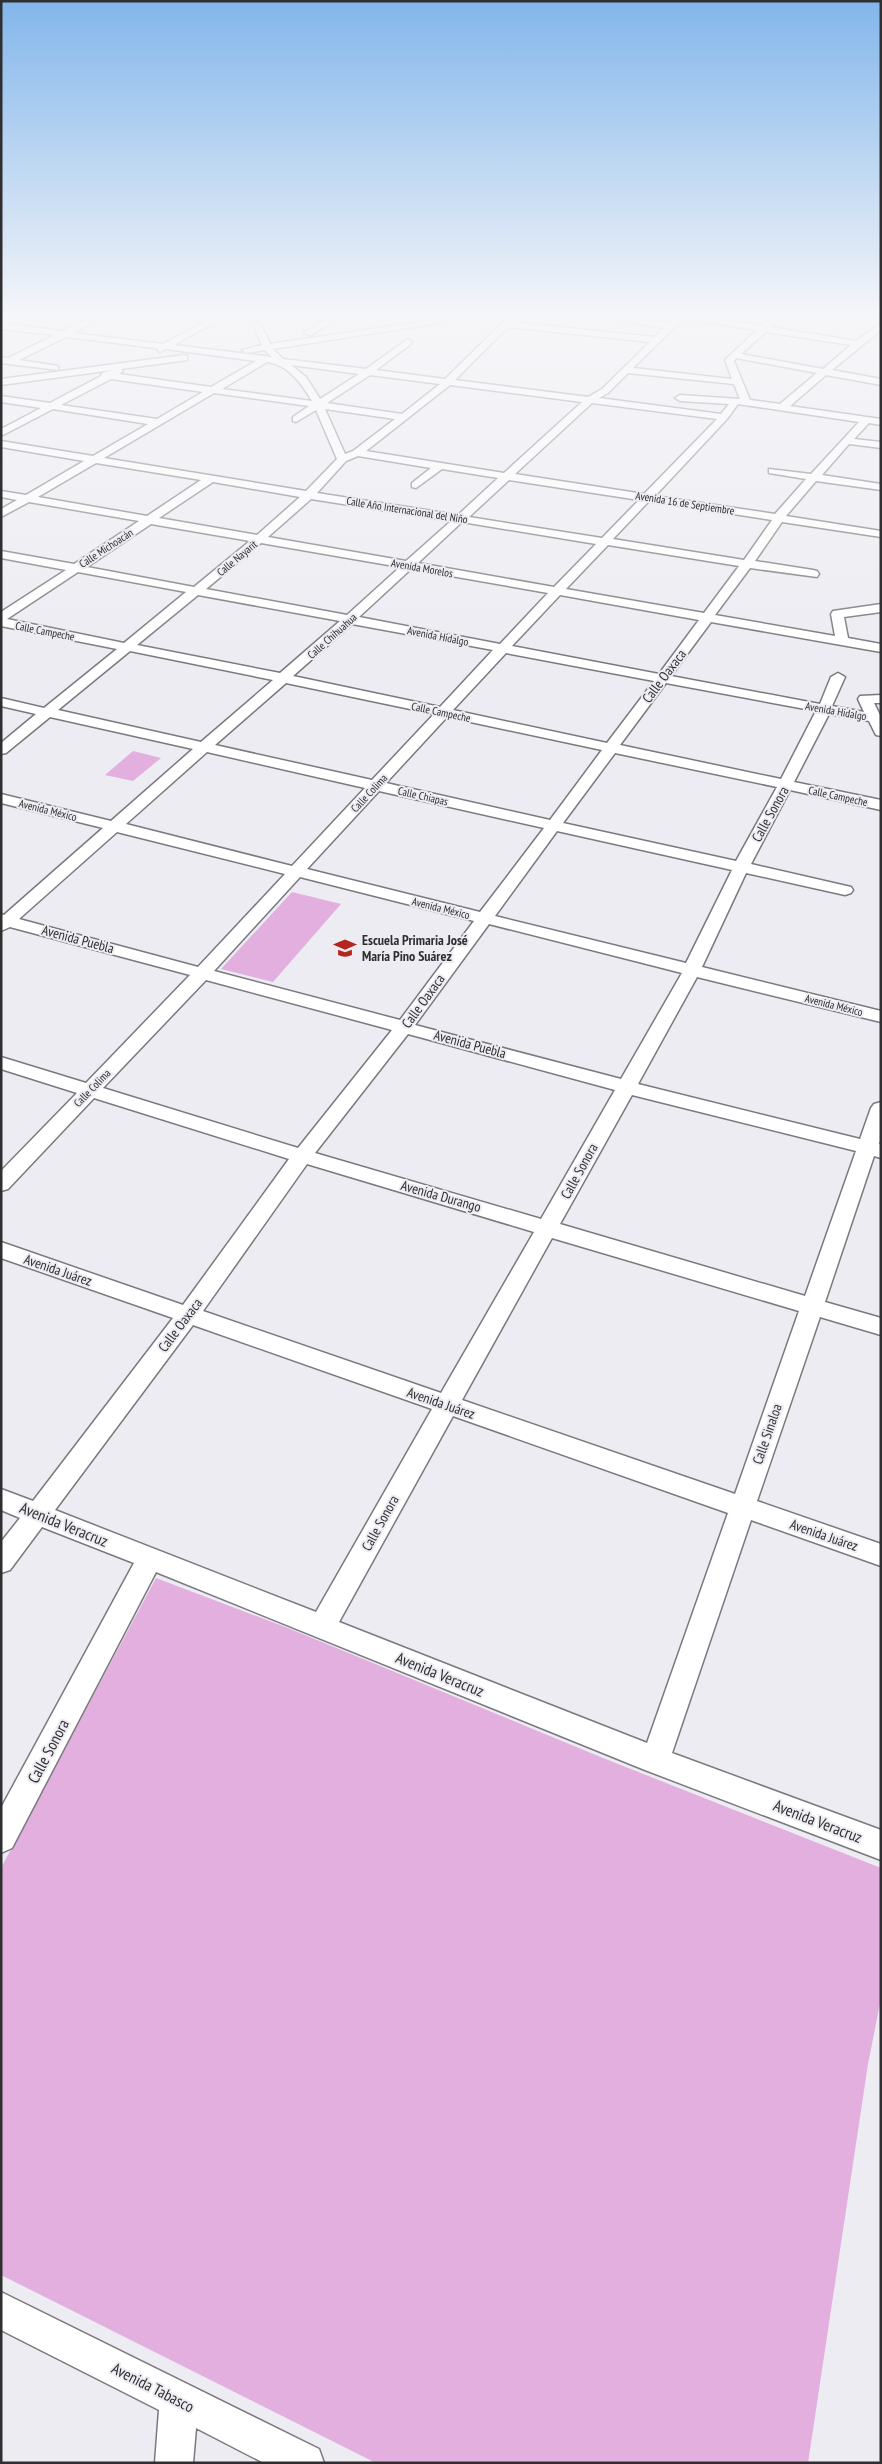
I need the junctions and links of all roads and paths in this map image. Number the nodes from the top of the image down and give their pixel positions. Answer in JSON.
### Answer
{"nodes":[{"id":1,"x":145,"y":430,"type":"edge"},
{"id":2,"x":330,"y":430,"type":"edge"},
{"id":3,"x":388,"y":430,"type":"edge"},
{"id":4,"x":558,"y":430,"type":"edge"},
{"id":5,"x":712,"y":430,"type":"edge"},
{"id":6,"x":861,"y":430,"type":"edge"},
{"id":7,"x":847,"y":441,"type":"junction"},
{"id":8,"x":1,"y":444,"type":"edge"},
{"id":9,"x":881,"y":445,"type":"edge"},
{"id":10,"x":357,"y":454,"type":"junction"},
{"id":11,"x":96,"y":459,"type":"junction"},
{"id":12,"x":342,"y":459,"type":"junction"},
{"id":13,"x":440,"y":466,"type":"junction"},
{"id":14,"x":773,"y":471,"type":"dead end"},
{"id":15,"x":508,"y":477,"type":"junction"},
{"id":16,"x":212,"y":478,"type":"junction"},
{"id":17,"x":815,"y":478,"type":"junction"},
{"id":18,"x":416,"y":485,"type":"dead end"},
{"id":19,"x":881,"y":487,"type":"edge"},
{"id":20,"x":1,"y":494,"type":"edge"},
{"id":21,"x":309,"y":495,"type":"junction"},
{"id":22,"x":648,"y":497,"type":"junction"},
{"id":23,"x":27,"y":498,"type":"junction"},
{"id":24,"x":1,"y":514,"type":"edge"},
{"id":25,"x":780,"y":517,"type":"junction"},
{"id":26,"x":460,"y":519,"type":"junction"},
{"id":27,"x":150,"y":520,"type":"junction"},
{"id":28,"x":881,"y":534,"type":"edge"},
{"id":29,"x":258,"y":540,"type":"junction"},
{"id":30,"x":604,"y":542,"type":"junction"},
{"id":31,"x":1,"y":554,"type":"edge"},
{"id":32,"x":747,"y":564,"type":"junction"},
{"id":33,"x":409,"y":566,"type":"junction"},
{"id":34,"x":74,"y":568,"type":"junction"},
{"id":35,"x":812,"y":574,"type":"dead end"},
{"id":36,"x":197,"y":591,"type":"junction"},
{"id":37,"x":557,"y":593,"type":"junction"},
{"id":38,"x":881,"y":608,"type":"edge"},
{"id":39,"x":350,"y":619,"type":"junction"},
{"id":40,"x":707,"y":619,"type":"junction"},
{"id":41,"x":1,"y":620,"type":"edge"},
{"id":42,"x":842,"y":642,"type":"junction"},
{"id":43,"x":128,"y":647,"type":"junction"},
{"id":44,"x":881,"y":648,"type":"edge"},
{"id":45,"x":502,"y":649,"type":"junction"},
{"id":46,"x":838,"y":677,"type":"dead end"},
{"id":47,"x":283,"y":678,"type":"junction"},
{"id":48,"x":661,"y":679,"type":"junction"},
{"id":49,"x":881,"y":699,"type":"edge"},
{"id":50,"x":1,"y":702,"type":"edge"},
{"id":51,"x":825,"y":709,"type":"junction"},
{"id":52,"x":444,"y":712,"type":"junction"},
{"id":53,"x":49,"y":713,"type":"junction"},
{"id":54,"x":874,"y":718,"type":"junction"},
{"id":55,"x":881,"y":732,"type":"edge"},
{"id":56,"x":206,"y":747,"type":"junction"},
{"id":57,"x":611,"y":748,"type":"junction"},
{"id":58,"x":1,"y":750,"type":"edge"},
{"id":59,"x":787,"y":785,"type":"junction"},
{"id":60,"x":376,"y":786,"type":"junction"},
{"id":61,"x":1,"y":798,"type":"edge"},
{"id":62,"x":881,"y":805,"type":"edge"},
{"id":63,"x":113,"y":826,"type":"junction"},
{"id":64,"x":554,"y":826,"type":"junction"},
{"id":65,"x":741,"y":867,"type":"junction"},
{"id":66,"x":294,"y":872,"type":"junction"},
{"id":67,"x":845,"y":890,"type":"dead end"},
{"id":68,"x":482,"y":918,"type":"junction"},
{"id":69,"x":3,"y":922,"type":"edge"},
{"id":70,"x":692,"y":970,"type":"junction"},
{"id":71,"x":202,"y":973,"type":"junction"},
{"id":72,"x":881,"y":1017,"type":"edge"},
{"id":73,"x":404,"y":1027,"type":"junction"},
{"id":74,"x":1,"y":1063,"type":"edge"},
{"id":75,"x":626,"y":1087,"type":"junction"},
{"id":76,"x":91,"y":1089,"type":"junction"},
{"id":77,"x":881,"y":1108,"type":"edge"},
{"id":78,"x":873,"y":1149,"type":"edge"},
{"id":79,"x":302,"y":1156,"type":"junction"},
{"id":80,"x":1,"y":1184,"type":"edge"},
{"id":81,"x":547,"y":1228,"type":"junction"},
{"id":82,"x":1,"y":1250,"type":"edge"},
{"id":83,"x":811,"y":1306,"type":"junction"},
{"id":84,"x":188,"y":1315,"type":"junction"},
{"id":85,"x":881,"y":1327,"type":"edge"},
{"id":86,"x":447,"y":1405,"type":"junction"},
{"id":87,"x":1,"y":1499,"type":"edge"},
{"id":88,"x":742,"y":1507,"type":"junction"},
{"id":89,"x":38,"y":1514,"type":"junction"},
{"id":90,"x":881,"y":1555,"type":"edge"},
{"id":91,"x":150,"y":1558,"type":"junction"},
{"id":92,"x":1,"y":1562,"type":"edge"},
{"id":93,"x":322,"y":1626,"type":"junction"},
{"id":94,"x":655,"y":1760,"type":"junction"},
{"id":95,"x":1,"y":1838,"type":"edge"},
{"id":96,"x":881,"y":1845,"type":"edge"},
{"id":97,"x":1,"y":2310,"type":"edge"},
{"id":98,"x":179,"y":2400,"type":"junction"},
{"id":99,"x":174,"y":2463,"type":"edge"},
{"id":100,"x":305,"y":2463,"type":"edge"}],
"edges":[{"from":1,"to":11,"type":"street"},
{"from":2,"to":12,"type":"street"},
{"from":3,"to":10,"type":"street"},
{"from":4,"to":15,"type":"street","name":"Calle Chihuahua"},
{"from":5,"to":22,"type":"street","name":"Calle Colima"},
{"from":6,"to":7,"type":"street","name":"Calle Oaxaca"},
{"from":7,"to":9,"type":"street"},
{"from":7,"to":17,"type":"street","name":"Calle Oaxaca"},
{"from":8,"to":11,"type":"street","name":"Calle Año Internacional del Niño"},
{"from":10,"to":12,"type":"street","name":"Avenida 16 de Septiembre"},
{"from":10,"to":13,"type":"street","name":"Avenida 16 de Septiembre"},
{"from":11,"to":16,"type":"street","name":"Calle Año Internacional del Niño"},
{"from":11,"to":23,"type":"street"},
{"from":12,"to":21,"type":"street","name":"Calle Nayarit"},
{"from":13,"to":15,"type":"street","name":"Avenida 16 de Septiembre"},
{"from":13,"to":18,"type":"street"},
{"from":14,"to":17,"type":"street"},
{"from":15,"to":22,"type":"street","name":"Avenida 16 de Septiembre"},
{"from":15,"to":26,"type":"street","name":"Calle Chihuahua"},
{"from":16,"to":21,"type":"street","name":"Calle Año Internacional del Niño"},
{"from":16,"to":27,"type":"street","name":"Calle Michoacán"},
{"from":17,"to":19,"type":"street"},
{"from":17,"to":25,"type":"street","name":"Calle Oaxaca"},
{"from":20,"to":23,"type":"street","name":"Avenida Morelos"},
{"from":21,"to":26,"type":"street","name":"Calle Año Internacional del Niño"},
{"from":21,"to":29,"type":"street","name":"Calle Nayarit"},
{"from":22,"to":25,"type":"street","name":"Avenida 16 de Septiembre"},
{"from":22,"to":30,"type":"street","name":"Calle Colima"},
{"from":23,"to":24,"type":"street"},
{"from":23,"to":27,"type":"street","name":"Avenida Morelos"},
{"from":25,"to":28,"type":"street","name":"Avenida 16 de Septiembre"},
{"from":25,"to":32,"type":"street","name":"Calle Oaxaca"},
{"from":26,"to":30,"type":"street","name":"Calle Año Internacional del Niño"},
{"from":26,"to":33,"type":"street","name":"Calle Chihuahua"},
{"from":27,"to":29,"type":"street","name":"Avenida Morelos"},
{"from":27,"to":34,"type":"street","name":"Calle Michoacán"},
{"from":29,"to":33,"type":"street","name":"Avenida Morelos"},
{"from":29,"to":36,"type":"street","name":"Calle Nayarit"},
{"from":30,"to":32,"type":"street","name":"Calle Año Internacional del Niño"},
{"from":30,"to":37,"type":"street","name":"Calle Colima"},
{"from":31,"to":34,"type":"street","name":"Avenida Hidalgo"},
{"from":32,"to":35,"type":"street","name":"Calle Año Internacional del Niño"},
{"from":32,"to":40,"type":"street","name":"Calle Oaxaca"},
{"from":33,"to":37,"type":"street","name":"Avenida Morelos"},
{"from":33,"to":39,"type":"street","name":"Calle Chihuahua"},
{"from":34,"to":36,"type":"street","name":"Avenida Hidalgo"},
{"from":34,"to":41,"type":"street","name":"Calle Michoacán"},
{"from":36,"to":39,"type":"street","name":"Avenida Hidalgo"},
{"from":36,"to":43,"type":"street","name":"Calle Nayarit"},
{"from":37,"to":40,"type":"street","name":"Avenida Morelos"},
{"from":37,"to":45,"type":"street","name":"Calle Colima"},
{"from":38,"to":42,"type":"street"},
{"from":39,"to":45,"type":"street","name":"Avenida Hidalgo"},
{"from":39,"to":47,"type":"street","name":"Calle Chihuahua"},
{"from":40,"to":42,"type":"street","name":"Avenida Morelos"},
{"from":40,"to":48,"type":"street","name":"Calle Oaxaca"},
{"from":41,"to":43,"type":"street","name":"Calle Campeche"},
{"from":42,"to":44,"type":"street","name":"Avenida Morelos"},
{"from":43,"to":47,"type":"street","name":"Calle Campeche"},
{"from":43,"to":53,"type":"street","name":"Calle Nayarit"},
{"from":45,"to":48,"type":"street","name":"Avenida Hidalgo"},
{"from":45,"to":52,"type":"street","name":"Calle Colima"},
{"from":46,"to":51,"type":"street","name":"Calle Sonora"},
{"from":47,"to":52,"type":"street","name":"Calle Campeche"},
{"from":47,"to":56,"type":"street","name":"Calle Chihuahua"},
{"from":48,"to":51,"type":"street","name":"Avenida Hidalgo"},
{"from":48,"to":57,"type":"street","name":"Calle Oaxaca"},
{"from":49,"to":54,"type":"street"},
{"from":50,"to":53,"type":"street","name":"Calle Chiapas"},
{"from":51,"to":54,"type":"street","name":"Avenida Hidalgo"},
{"from":51,"to":59,"type":"street","name":"Calle Sonora"},
{"from":52,"to":57,"type":"street","name":"Calle Campeche"},
{"from":52,"to":60,"type":"street","name":"Calle Colima"},
{"from":53,"to":56,"type":"street","name":"Calle Chiapas"},
{"from":53,"to":58,"type":"street","name":"Calle Nayarit"},
{"from":54,"to":55,"type":"street"},
{"from":56,"to":60,"type":"street","name":"Calle Chiapas"},
{"from":56,"to":63,"type":"street","name":"Calle Chihuahua"},
{"from":57,"to":59,"type":"street","name":"Calle Campeche"},
{"from":57,"to":64,"type":"street","name":"Calle Oaxaca"},
{"from":59,"to":62,"type":"street","name":"Calle Campeche"},
{"from":59,"to":65,"type":"street","name":"Calle Sonora"},
{"from":60,"to":64,"type":"street","name":"Calle Chiapas"},
{"from":60,"to":66,"type":"street","name":"Calle Colima"},
{"from":61,"to":63,"type":"street","name":"Avenida México"},
{"from":63,"to":66,"type":"street","name":"Avenida México"},
{"from":63,"to":69,"type":"street","name":"Calle Chihuahua"},
{"from":64,"to":65,"type":"street","name":"Calle Chiapas"},
{"from":64,"to":68,"type":"street","name":"Calle Oaxaca"},
{"from":65,"to":67,"type":"street","name":"Calle Chiapas"},
{"from":65,"to":70,"type":"street","name":"Calle Sonora"},
{"from":66,"to":68,"type":"street","name":"Avenida México"},
{"from":66,"to":71,"type":"street","name":"Calle Colima"},
{"from":68,"to":70,"type":"street","name":"Avenida México"},
{"from":68,"to":73,"type":"street","name":"Calle Oaxaca"},
{"from":69,"to":71,"type":"street","name":"Avenida Puebla"},
{"from":70,"to":72,"type":"street","name":"Avenida México"},
{"from":70,"to":75,"type":"street","name":"Calle Sonora"},
{"from":71,"to":73,"type":"street","name":"Avenida Puebla"},
{"from":71,"to":76,"type":"street","name":"Calle Colima"},
{"from":73,"to":75,"type":"street","name":"Avenida Puebla"},
{"from":73,"to":79,"type":"street","name":"Calle Oaxaca"},
{"from":74,"to":76,"type":"street","name":"Avenida Durango"},
{"from":75,"to":78,"type":"street","name":"Avenida Puebla"},
{"from":75,"to":81,"type":"street","name":"Calle Sonora"},
{"from":76,"to":79,"type":"street","name":"Avenida Durango"},
{"from":76,"to":80,"type":"street","name":"Calle Colima"},
{"from":77,"to":78,"type":"street","name":"Calle Sinaloa"},
{"from":78,"to":83,"type":"street","name":"Calle Sinaloa"},
{"from":79,"to":81,"type":"street","name":"Avenida Durango"},
{"from":79,"to":84,"type":"street","name":"Calle Oaxaca"},
{"from":81,"to":83,"type":"street","name":"Avenida Durango"},
{"from":81,"to":86,"type":"street","name":"Calle Sonora"},
{"from":82,"to":84,"type":"street","name":"Avenida Juárez"},
{"from":83,"to":85,"type":"street","name":"Avenida Durango"},
{"from":83,"to":88,"type":"street","name":"Calle Sinaloa"},
{"from":84,"to":86,"type":"street","name":"Avenida Juárez"},
{"from":84,"to":89,"type":"street","name":"Calle Oaxaca"},
{"from":86,"to":88,"type":"street","name":"Avenida Juárez"},
{"from":86,"to":93,"type":"street","name":"Calle Sonora"},
{"from":87,"to":89,"type":"street","name":"Avenida Veracruz"},
{"from":88,"to":90,"type":"street","name":"Avenida Juárez"},
{"from":88,"to":94,"type":"street","name":"Calle Sinaloa"},
{"from":89,"to":91,"type":"street","name":"Avenida Veracruz"},
{"from":89,"to":92,"type":"street","name":"Calle Oaxaca"},
{"from":91,"to":93,"type":"street","name":"Avenida Veracruz"},
{"from":91,"to":95,"type":"street","name":"Calle Sonora"},
{"from":93,"to":94,"type":"street","name":"Avenida Veracruz"},
{"from":94,"to":96,"type":"street","name":"Avenida Veracruz"},
{"from":97,"to":98,"type":"street","name":"Avenida Tabasco"},
{"from":98,"to":99,"type":"street"},
{"from":98,"to":100,"type":"street","name":"Avenida Tabasco"}]}
